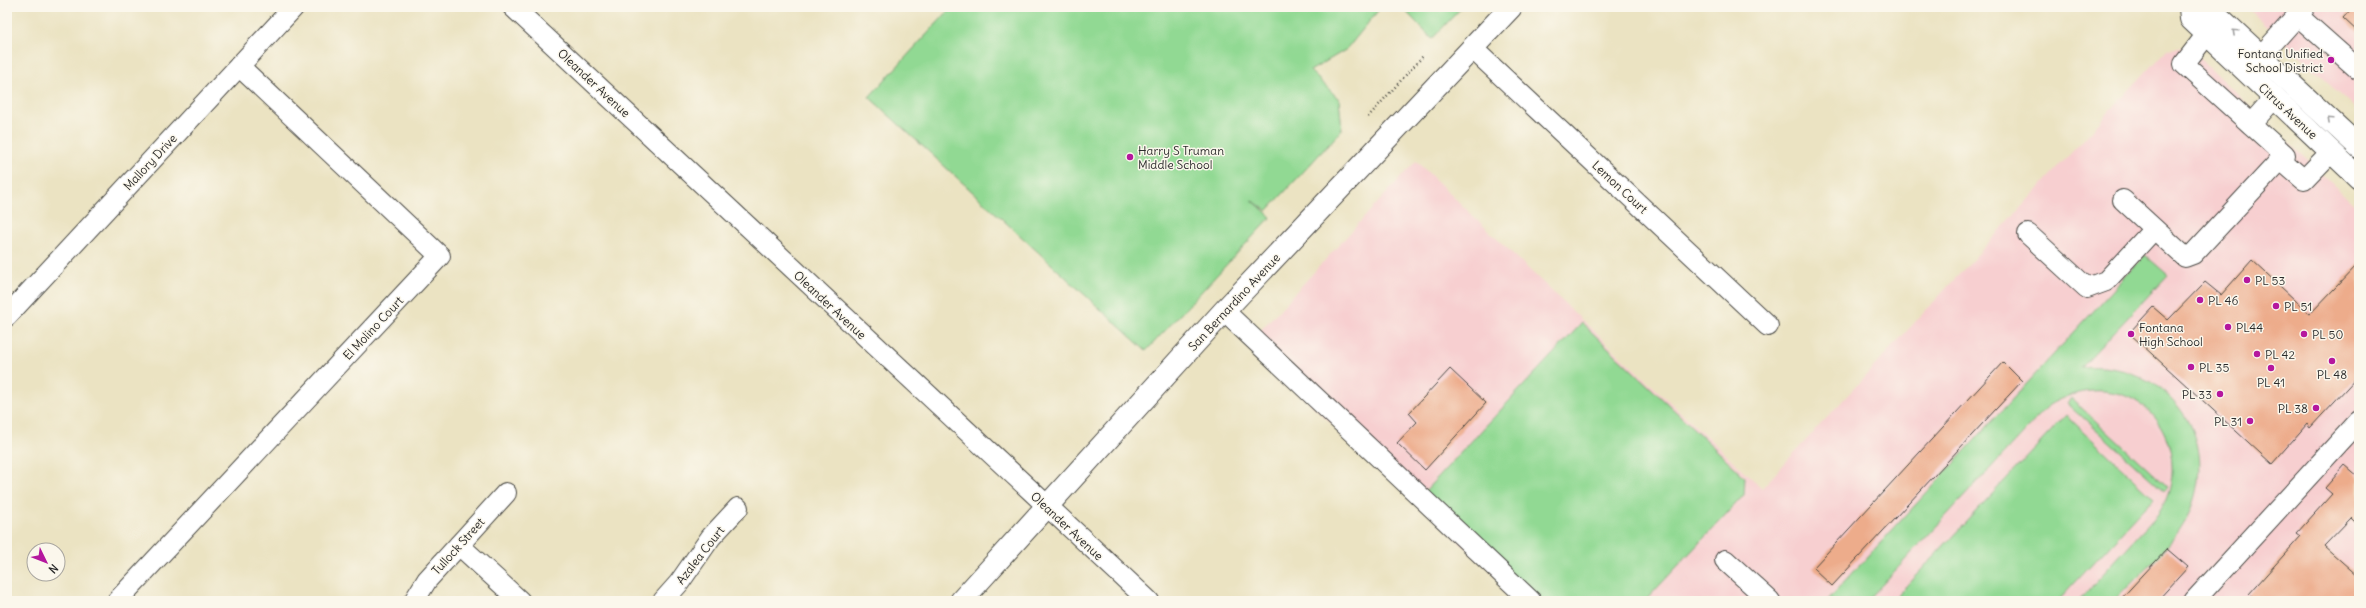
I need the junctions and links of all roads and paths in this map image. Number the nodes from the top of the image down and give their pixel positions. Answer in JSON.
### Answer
{"nodes":[{"id":1,"x":294,"y":7,"type":"edge"},
{"id":2,"x":513,"y":7,"type":"edge"},
{"id":3,"x":1511,"y":7,"type":"edge"},
{"id":4,"x":2190,"y":7,"type":"edge"},
{"id":5,"x":2208,"y":7,"type":"edge"},
{"id":6,"x":2301,"y":11,"type":"edge"},
{"id":7,"x":2207,"y":34,"type":"junction"},
{"id":8,"x":1472,"y":48,"type":"junction"},
{"id":9,"x":1423,"y":56,"type":"dead end"},
{"id":10,"x":2261,"y":56,"type":"junction"},
{"id":11,"x":240,"y":66,"type":"junction"},
{"id":12,"x":2359,"y":70,"type":"edge"},
{"id":13,"x":2274,"y":98,"type":"junction"},
{"id":14,"x":1368,"y":117,"type":"dead end"},
{"id":15,"x":2251,"y":124,"type":"junction"},
{"id":16,"x":2359,"y":147,"type":"edge"},
{"id":17,"x":2331,"y":152,"type":"junction"},
{"id":18,"x":2281,"y":160,"type":"junction"},
{"id":19,"x":2359,"y":178,"type":"edge"},
{"id":20,"x":2123,"y":200,"type":"dead end"},
{"id":21,"x":2154,"y":229,"type":"junction"},
{"id":22,"x":2028,"y":234,"type":"dead end"},
{"id":23,"x":1224,"y":312,"type":"junction"},
{"id":24,"x":7,"y":316,"type":"edge"},
{"id":25,"x":1768,"y":326,"type":"dead end"},
{"id":26,"x":2359,"y":421,"type":"edge"},
{"id":27,"x":506,"y":493,"type":"dead end"},
{"id":28,"x":1048,"y":507,"type":"junction"},
{"id":29,"x":738,"y":508,"type":"dead end"},
{"id":30,"x":459,"y":545,"type":"junction"},
{"id":31,"x":1725,"y":560,"type":"dead end"},
{"id":32,"x":117,"y":601,"type":"edge"},
{"id":33,"x":414,"y":601,"type":"edge"},
{"id":34,"x":520,"y":601,"type":"edge"},
{"id":35,"x":663,"y":601,"type":"edge"},
{"id":36,"x":961,"y":601,"type":"edge"},
{"id":37,"x":1149,"y":601,"type":"edge"},
{"id":38,"x":1531,"y":601,"type":"edge"},
{"id":39,"x":1770,"y":601,"type":"edge"},
{"id":40,"x":2194,"y":601,"type":"edge"}],
"edges":[{"from":1,"to":11,"type":"street","name":"Mallory Drive"},
{"from":2,"to":28,"type":"street","name":"Oleander Avenue"},
{"from":3,"to":8,"type":"main road","name":"San Bernardino Avenue"},
{"from":4,"to":7,"type":"main road","name":"Citrus Avenue"},
{"from":10,"to":5,"type":"main road","name":"Citrus Avenue","one_way":true},
{"from":6,"to":10,"type":"street"},
{"from":6,"to":12,"type":"street"},
{"from":7,"to":13,"type":"main road","name":"Citrus Avenue"},
{"from":7,"to":15,"type":"street"},
{"from":8,"to":23,"type":"main road","name":"San Bernardino Avenue"},
{"from":8,"to":25,"type":"street","name":"Lemon Court"},
{"from":9,"to":14,"type":"path"},
{"from":16,"to":10,"type":"main road","name":"Citrus Avenue","one_way":true},
{"from":11,"to":24,"type":"street","name":"Mallory Drive"},
{"from":11,"to":32,"type":"street","name":"El Molino Court"},
{"from":13,"to":15,"type":"street"},
{"from":13,"to":17,"type":"main road","name":"Citrus Avenue"},
{"from":15,"to":18,"type":"street"},
{"from":17,"to":18,"type":"street"},
{"from":17,"to":19,"type":"main road","name":"Citrus Avenue"},
{"from":18,"to":21,"type":"street"},
{"from":20,"to":21,"type":"street"},
{"from":21,"to":22,"type":"street"},
{"from":23,"to":28,"type":"main road","name":"San Bernardino Avenue"},
{"from":23,"to":38,"type":"street"},
{"from":26,"to":40,"type":"street"},
{"from":27,"to":30,"type":"street","name":"Tullock Street"},
{"from":28,"to":36,"type":"main road","name":"San Bernardino Avenue"},
{"from":28,"to":37,"type":"street","name":"Oleander Avenue"},
{"from":29,"to":35,"type":"street","name":"Azalea Court"},
{"from":30,"to":33,"type":"street","name":"Tullock Street"},
{"from":30,"to":34,"type":"street"},
{"from":31,"to":39,"type":"street"}]}
